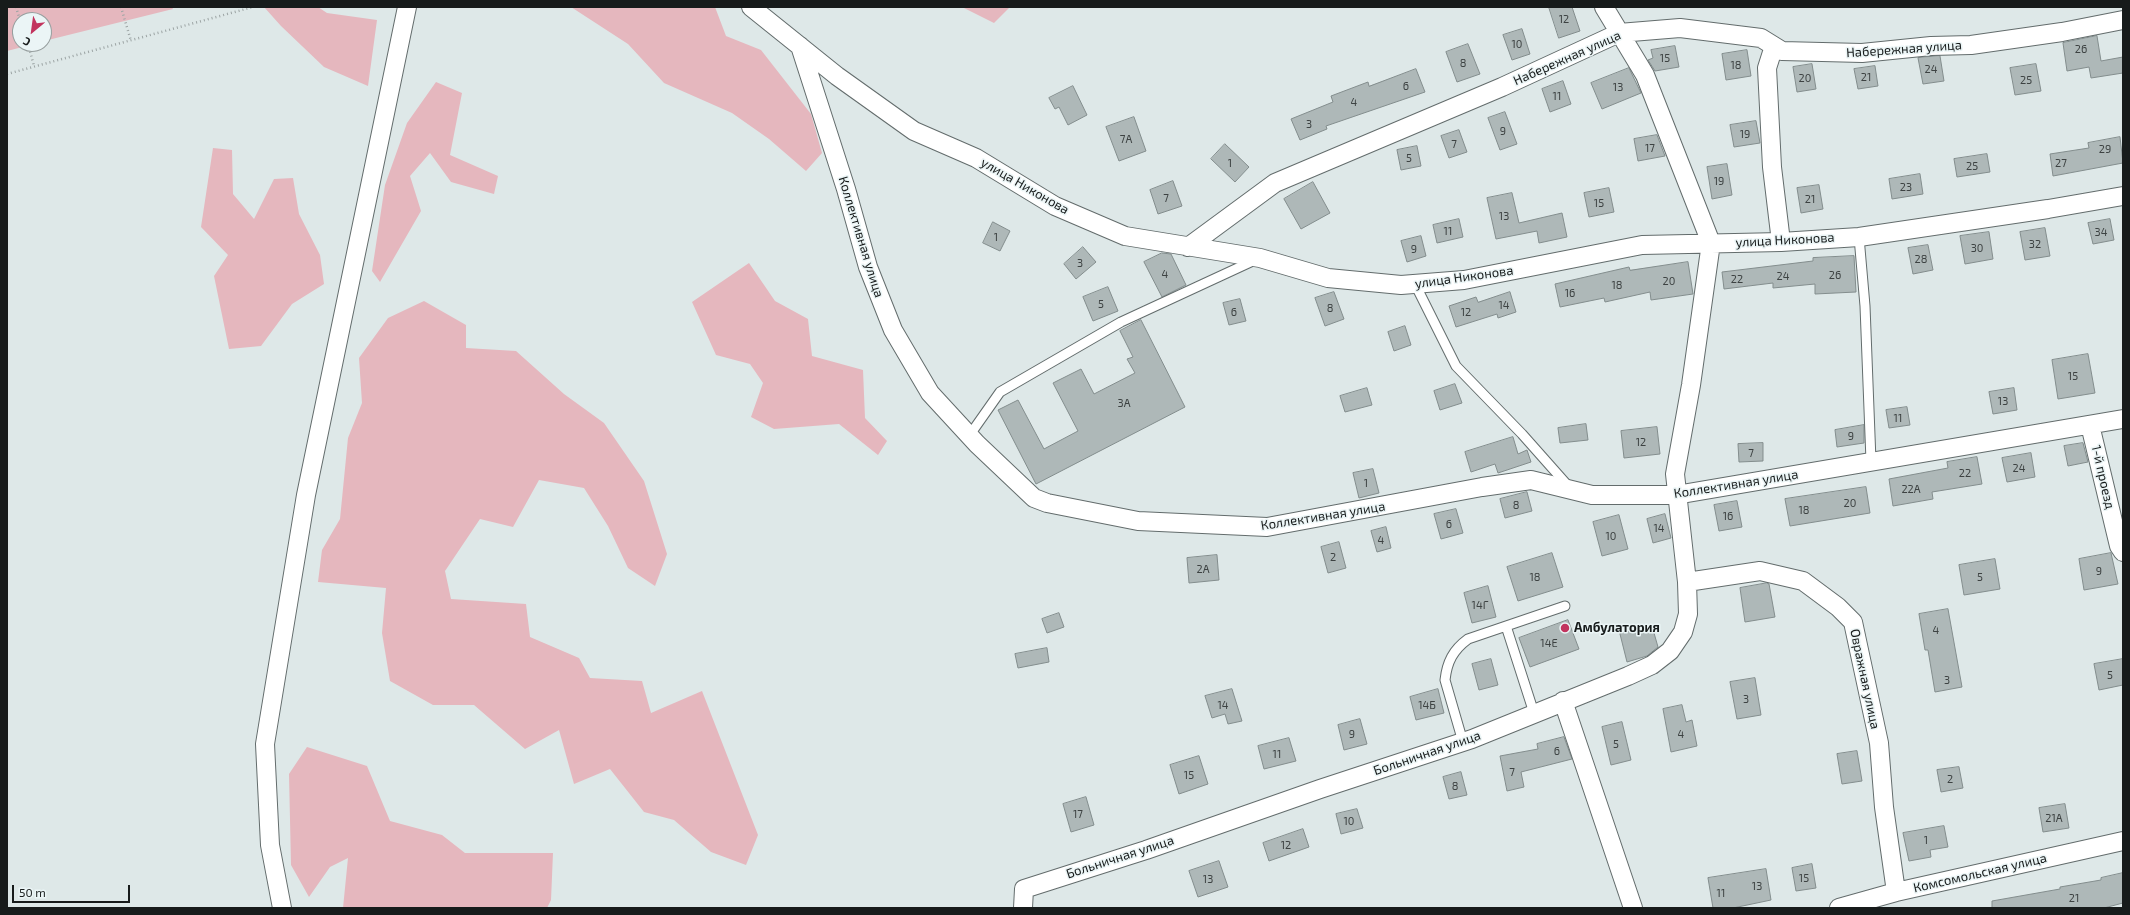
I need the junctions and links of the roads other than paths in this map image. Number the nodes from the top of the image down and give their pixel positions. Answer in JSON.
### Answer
{"nodes":[{"id":1,"x":407,"y":7,"type":"edge"},
{"id":2,"x":751,"y":7,"type":"edge"},
{"id":3,"x":1604,"y":7,"type":"edge"},
{"id":4,"x":2123,"y":20,"type":"edge"},
{"id":5,"x":1619,"y":33,"type":"junction"},
{"id":6,"x":800,"y":46,"type":"junction"},
{"id":7,"x":1774,"y":46,"type":"junction"},
{"id":8,"x":2123,"y":196,"type":"edge"},
{"id":9,"x":1859,"y":237,"type":"junction"},
{"id":10,"x":1781,"y":242,"type":"junction"},
{"id":11,"x":1711,"y":243,"type":"junction"},
{"id":12,"x":1188,"y":247,"type":"junction"},
{"id":13,"x":1260,"y":258,"type":"junction"},
{"id":14,"x":1415,"y":284,"type":"junction"},
{"id":15,"x":2123,"y":419,"type":"edge"},
{"id":16,"x":2090,"y":425,"type":"junction"},
{"id":17,"x":969,"y":436,"type":"junction"},
{"id":18,"x":1871,"y":461,"type":"junction"},
{"id":19,"x":1571,"y":490,"type":"junction"},
{"id":20,"x":1676,"y":495,"type":"junction"},
{"id":21,"x":2123,"y":552,"type":"edge"},
{"id":22,"x":1687,"y":582,"type":"junction"},
{"id":23,"x":1565,"y":606,"type":"dead end"},
{"id":24,"x":1506,"y":626,"type":"junction"},
{"id":25,"x":1563,"y":701,"type":"junction"},
{"id":26,"x":1534,"y":713,"type":"junction"},
{"id":27,"x":1463,"y":742,"type":"junction"},
{"id":28,"x":2123,"y":841,"type":"edge"},
{"id":29,"x":1896,"y":892,"type":"junction"},
{"id":30,"x":282,"y":908,"type":"edge"},
{"id":31,"x":1023,"y":908,"type":"edge"},
{"id":32,"x":1633,"y":908,"type":"edge"},
{"id":33,"x":1839,"y":908,"type":"edge"}],
"edges":[{"from":1,"to":30,"type":"street"},
{"from":2,"to":6,"type":"street","name":"улица Никонова"},
{"from":3,"to":5,"type":"street"},
{"from":4,"to":7,"type":"street","name":"Набережная улица"},
{"from":5,"to":7,"type":"street","name":"Набережная улица"},
{"from":5,"to":11,"type":"street"},
{"from":5,"to":12,"type":"street","name":"Набережная улица"},
{"from":6,"to":12,"type":"street","name":"улица Никонова"},
{"from":6,"to":17,"type":"street","name":"Коллективная улица"},
{"from":7,"to":10,"type":"street"},
{"from":8,"to":9,"type":"street","name":"улица Никонова"},
{"from":9,"to":10,"type":"street","name":"улица Никонова"},
{"from":9,"to":18,"type":"lane"},
{"from":10,"to":11,"type":"street","name":"улица Никонова"},
{"from":11,"to":14,"type":"street","name":"улица Никонова"},
{"from":11,"to":20,"type":"street","name":"Больничная улица"},
{"from":12,"to":13,"type":"street","name":"улица Никонова"},
{"from":13,"to":14,"type":"street","name":"улица Никонова"},
{"from":13,"to":17,"type":"lane"},
{"from":14,"to":19,"type":"lane"},
{"from":15,"to":16,"type":"street","name":"Коллективная улица"},
{"from":16,"to":18,"type":"street","name":"Коллективная улица"},
{"from":16,"to":21,"type":"street","name":"1-й проезд"},
{"from":17,"to":19,"type":"street","name":"Коллективная улица"},
{"from":18,"to":20,"type":"street","name":"Коллективная улица"},
{"from":19,"to":20,"type":"street","name":"Коллективная улица"},
{"from":20,"to":22,"type":"street","name":"Больничная улица"},
{"from":22,"to":25,"type":"street","name":"Больничная улица"},
{"from":22,"to":29,"type":"street","name":"Овражная улица"},
{"from":23,"to":24,"type":"lane"},
{"from":24,"to":26,"type":"lane"},
{"from":24,"to":27,"type":"lane"},
{"from":25,"to":26,"type":"street","name":"Больничная улица"},
{"from":25,"to":32,"type":"street"},
{"from":26,"to":27,"type":"street","name":"Больничная улица"},
{"from":27,"to":31,"type":"street","name":"Больничная улица"},
{"from":28,"to":29,"type":"street","name":"Комсомольская улица"},
{"from":29,"to":33,"type":"street","name":"Комсомольская улица"}]}
